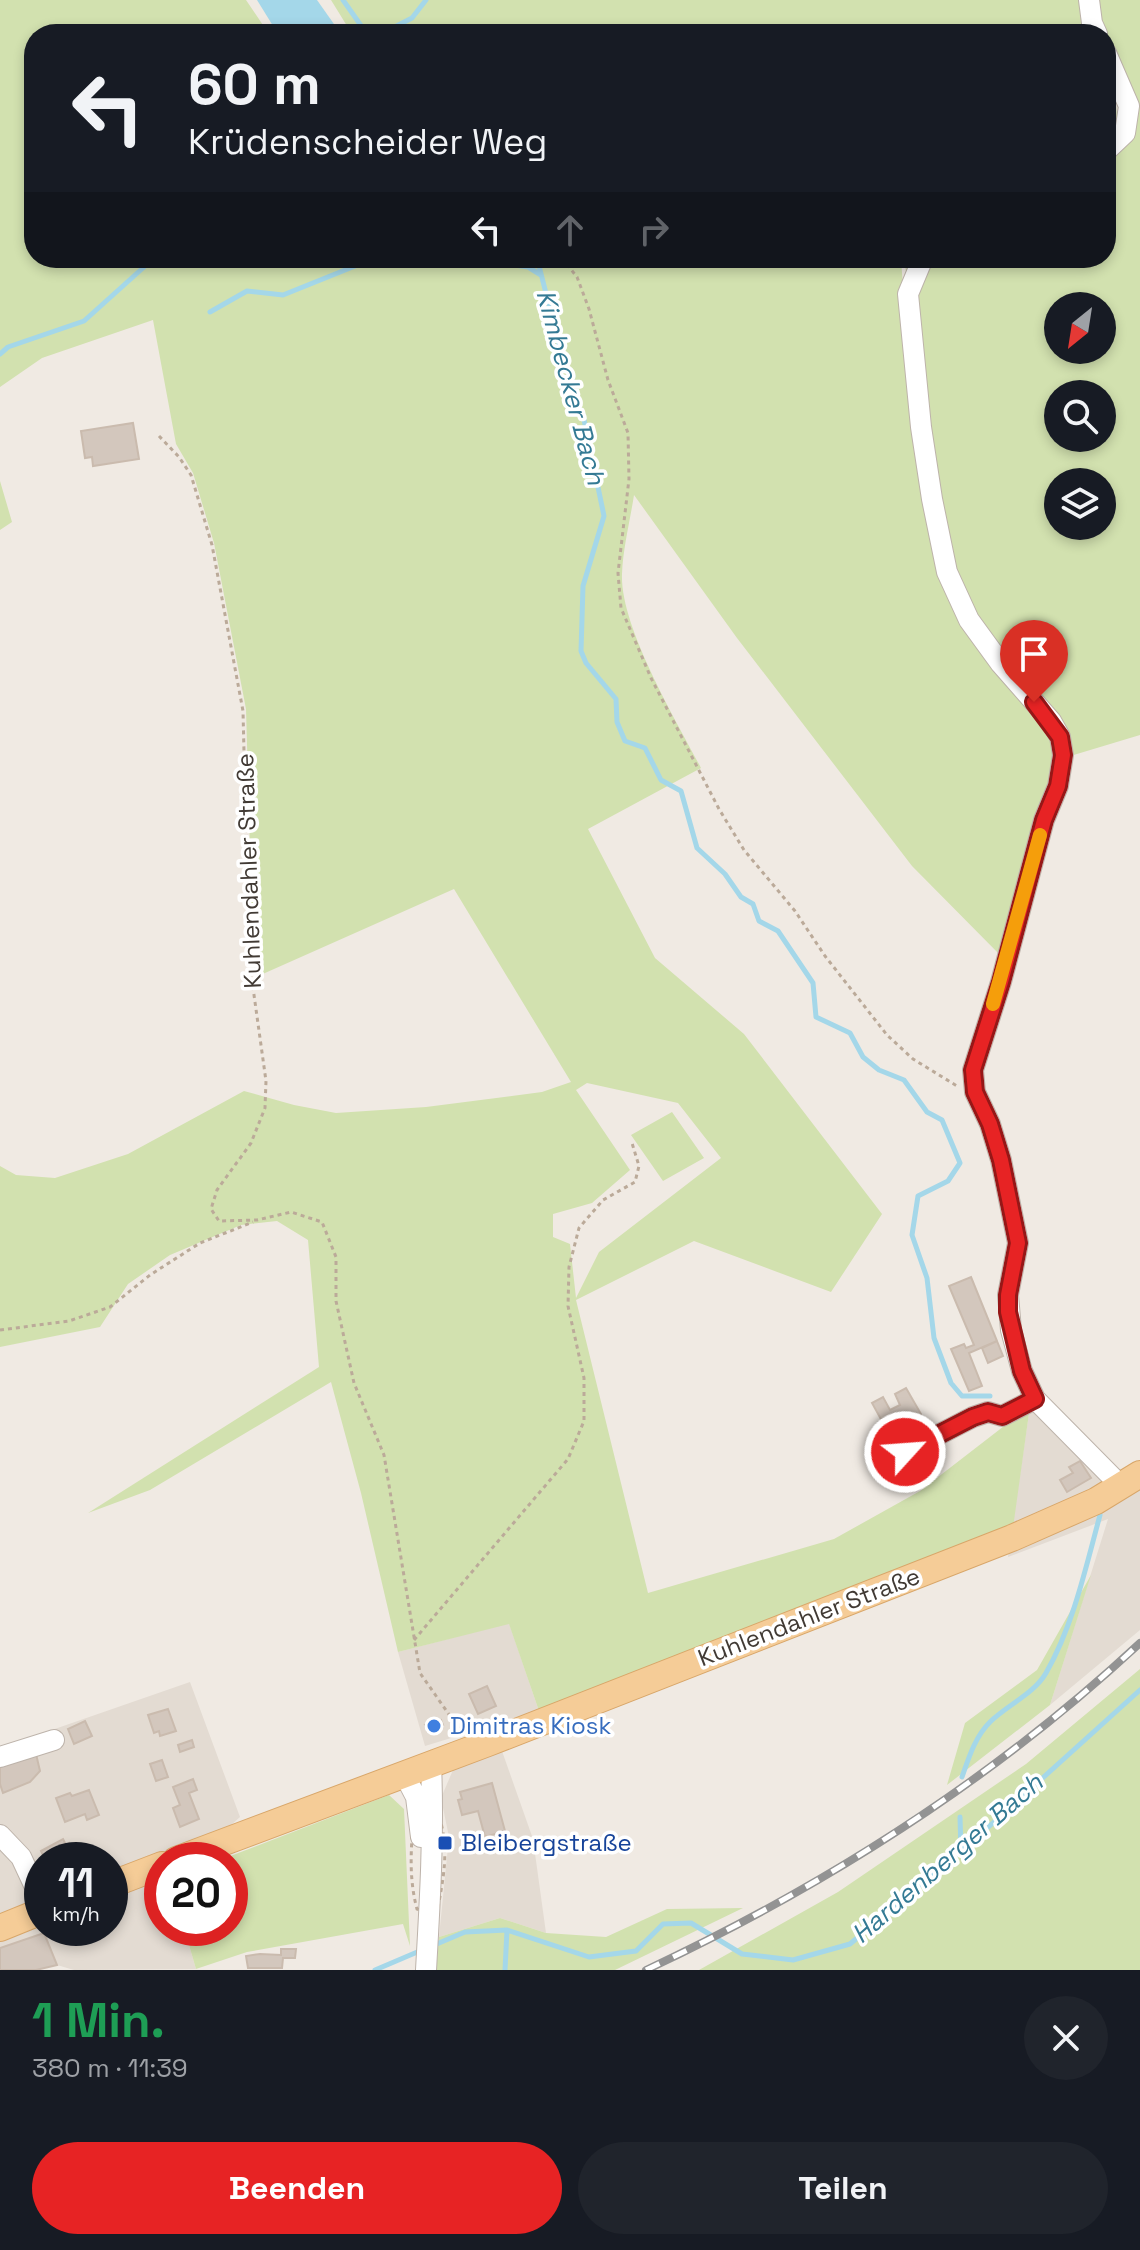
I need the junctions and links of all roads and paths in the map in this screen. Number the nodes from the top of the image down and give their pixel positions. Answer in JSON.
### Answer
{"nodes":[{"id":1,"x":1089,"y":0,"type":"edge"},
{"id":2,"x":1092,"y":24,"type":"edge"},
{"id":3,"x":1116,"y":76,"type":"edge"},
{"id":4,"x":1116,"y":142,"type":"edge"},
{"id":5,"x":570,"y":268,"type":"edge"},
{"id":6,"x":919,"y":268,"type":"edge"},
{"id":7,"x":159,"y":436,"type":"dead end"},
{"id":8,"x":975,"y":1092,"type":"junction"},
{"id":9,"x":632,"y":1143,"type":"dead end"},
{"id":10,"x":257,"y":1220,"type":"junction"},
{"id":11,"x":0,"y":1330,"type":"edge"},
{"id":12,"x":1035,"y":1399,"type":"junction"},
{"id":13,"x":905,"y":1452,"type":"dead end"},
{"id":14,"x":1131,"y":1480,"type":"edge"},
{"id":15,"x":414,"y":1640,"type":"junction"},
{"id":16,"x":54,"y":1740,"type":"dead end"},
{"id":17,"x":472,"y":1748,"type":"junction"},
{"id":18,"x":0,"y":1757,"type":"edge"},
{"id":19,"x":431,"y":1764,"type":"junction"},
{"id":20,"x":404,"y":1774,"type":"junction"},
{"id":21,"x":0,"y":1835,"type":"edge"},
{"id":22,"x":224,"y":1842,"type":"edge"},
{"id":23,"x":24,"y":1863,"type":"edge"},
{"id":24,"x":428,"y":1912,"type":"junction"},
{"id":25,"x":24,"y":1918,"type":"edge"},
{"id":26,"x":0,"y":1928,"type":"edge"},
{"id":27,"x":426,"y":1970,"type":"edge"}],
"edges":[{"from":1,"to":2,"type":"street"},
{"from":3,"to":4,"type":"street"},
{"from":5,"to":8,"type":"path"},
{"from":6,"to":8,"type":"street"},
{"from":7,"to":10,"type":"path","name":"Kuhlendahler Straße"},
{"from":8,"to":12,"type":"street"},
{"from":9,"to":15,"type":"path"},
{"from":10,"to":11,"type":"path"},
{"from":10,"to":15,"type":"path","name":"Kuhlendahler Straße"},
{"from":12,"to":13,"type":"street"},
{"from":12,"to":14,"type":"street"},
{"from":14,"to":17,"type":"main road","name":"Kuhlendahler Straße"},
{"from":15,"to":17,"type":"path","name":"Kuhlendahler Straße"},
{"from":16,"to":18,"type":"street"},
{"from":17,"to":19,"type":"main road","name":"Kuhlendahler Straße"},
{"from":19,"to":20,"type":"main road","name":"Kuhlendahler Straße"},
{"from":19,"to":24,"type":"street"},
{"from":20,"to":22,"type":"main road","name":"Kuhlendahler Straße"},
{"from":20,"to":24,"type":"street"},
{"from":21,"to":23,"type":"street"},
{"from":24,"to":27,"type":"street"},
{"from":25,"to":26,"type":"main road"}]}
